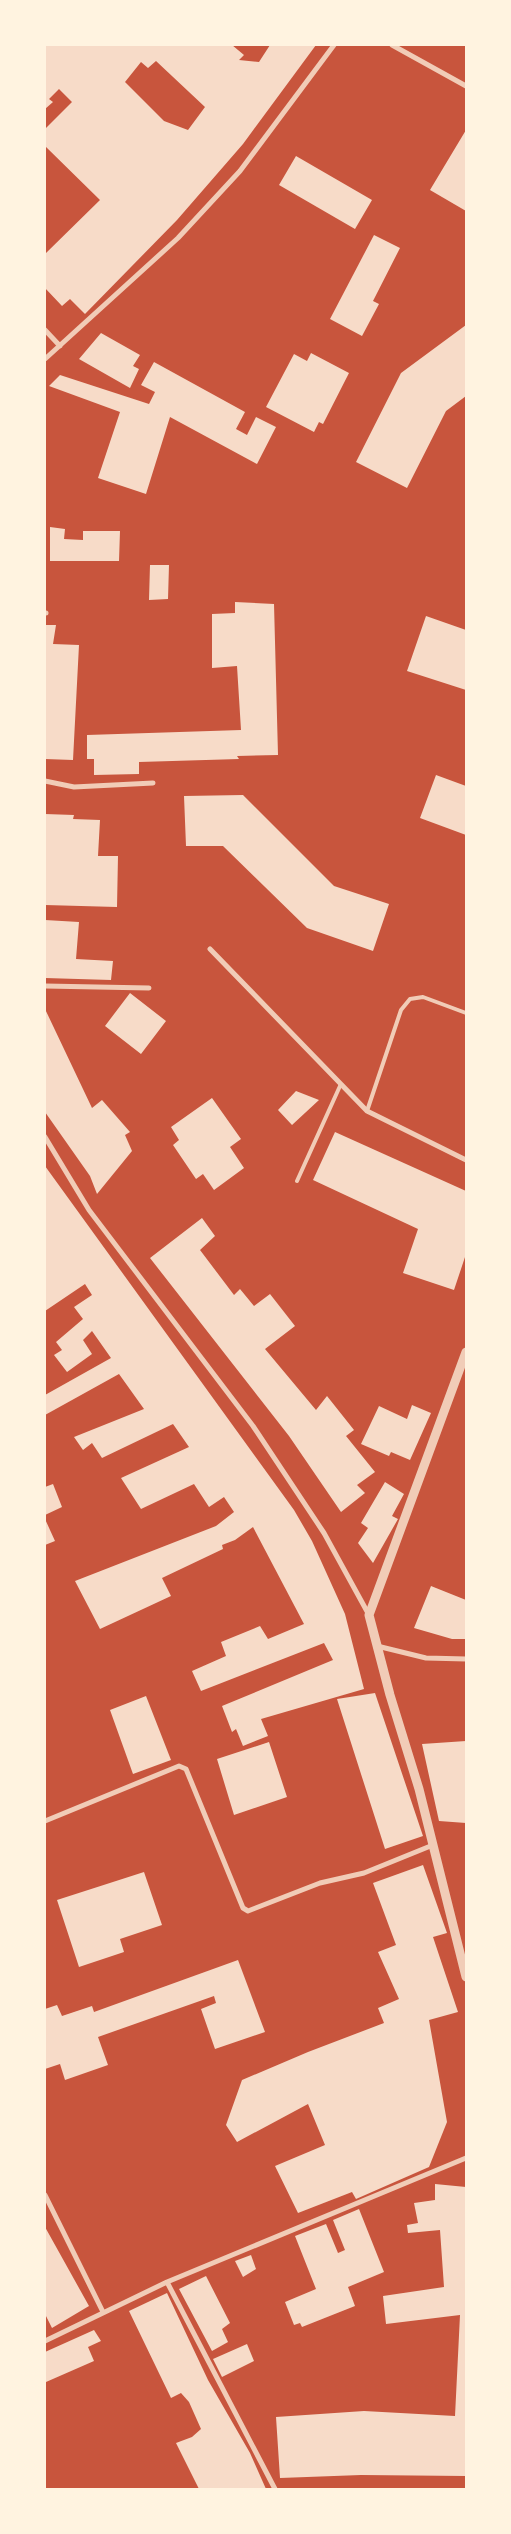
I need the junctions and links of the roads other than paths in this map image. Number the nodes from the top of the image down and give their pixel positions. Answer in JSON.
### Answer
{"nodes":[{"id":1,"x":334,"y":45,"type":"edge"},
{"id":2,"x":392,"y":45,"type":"edge"},
{"id":3,"x":466,"y":86,"type":"edge"},
{"id":4,"x":45,"y":330,"type":"edge"},
{"id":5,"x":60,"y":346,"type":"junction"},
{"id":6,"x":45,"y":359,"type":"edge"},
{"id":7,"x":45,"y":781,"type":"edge"},
{"id":8,"x":154,"y":783,"type":"dead end"},
{"id":9,"x":210,"y":949,"type":"dead end"},
{"id":10,"x":45,"y":986,"type":"edge"},
{"id":11,"x":149,"y":988,"type":"dead end"},
{"id":12,"x":466,"y":1013,"type":"edge"},
{"id":13,"x":340,"y":1086,"type":"junction"},
{"id":14,"x":367,"y":1110,"type":"junction"},
{"id":15,"x":45,"y":1137,"type":"edge"},
{"id":16,"x":466,"y":1160,"type":"edge"},
{"id":17,"x":297,"y":1182,"type":"dead end"},
{"id":18,"x":466,"y":1352,"type":"edge"},
{"id":19,"x":368,"y":1615,"type":"junction"},
{"id":20,"x":377,"y":1646,"type":"junction"},
{"id":21,"x":466,"y":1659,"type":"edge"},
{"id":22,"x":45,"y":1821,"type":"edge"},
{"id":23,"x":433,"y":1846,"type":"junction"},
{"id":24,"x":466,"y":1977,"type":"edge"},
{"id":25,"x":466,"y":2158,"type":"edge"},
{"id":26,"x":45,"y":2195,"type":"edge"},
{"id":27,"x":168,"y":2282,"type":"junction"},
{"id":28,"x":104,"y":2312,"type":"junction"},
{"id":29,"x":45,"y":2341,"type":"edge"},
{"id":30,"x":275,"y":2489,"type":"edge"}],
"edges":[{"from":1,"to":5,"type":"street"},
{"from":2,"to":3,"type":"street"},
{"from":4,"to":5,"type":"street"},
{"from":5,"to":6,"type":"street"},
{"from":7,"to":8,"type":"street"},
{"from":9,"to":13,"type":"street"},
{"from":10,"to":11,"type":"street"},
{"from":12,"to":14,"type":"lane"},
{"from":13,"to":14,"type":"street"},
{"from":13,"to":17,"type":"lane"},
{"from":14,"to":16,"type":"street"},
{"from":15,"to":19,"type":"street"},
{"from":18,"to":19,"type":"street"},
{"from":19,"to":20,"type":"street"},
{"from":20,"to":21,"type":"street"},
{"from":20,"to":23,"type":"street"},
{"from":22,"to":23,"type":"street"},
{"from":23,"to":24,"type":"street"},
{"from":25,"to":27,"type":"street"},
{"from":26,"to":28,"type":"street"},
{"from":27,"to":28,"type":"street"},
{"from":27,"to":30,"type":"street"},
{"from":28,"to":29,"type":"street"}]}
